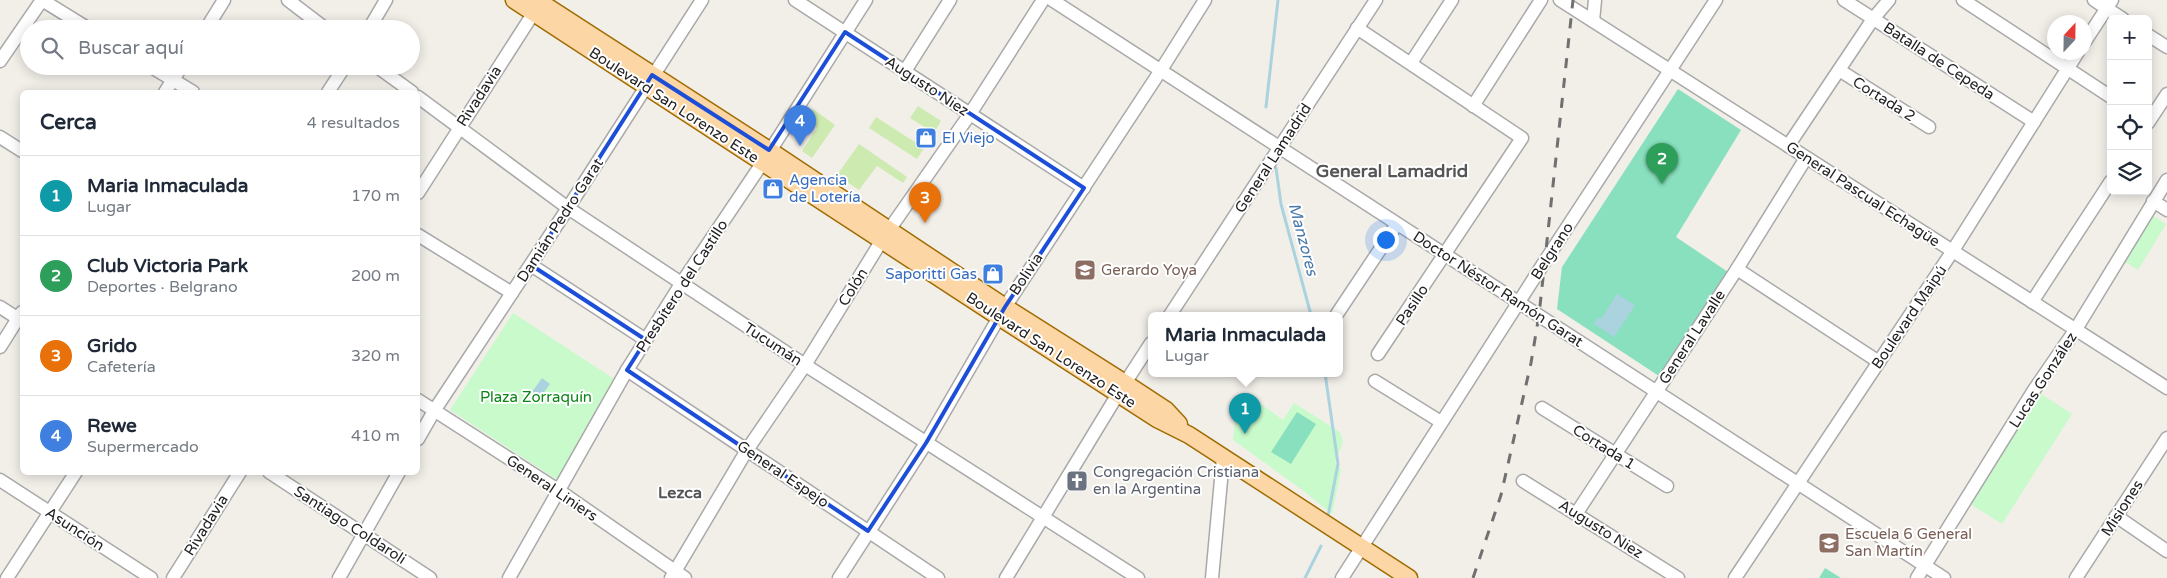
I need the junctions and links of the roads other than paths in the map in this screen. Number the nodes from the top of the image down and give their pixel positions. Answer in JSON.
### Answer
{"nodes":[{"id":1,"x":42,"y":0,"type":"edge"},
{"id":2,"x":224,"y":0,"type":"edge"},
{"id":3,"x":288,"y":0,"type":"edge"},
{"id":4,"x":386,"y":0,"type":"edge"},
{"id":5,"x":514,"y":0,"type":"edge"},
{"id":6,"x":702,"y":0,"type":"edge"},
{"id":7,"x":795,"y":0,"type":"edge"},
{"id":8,"x":866,"y":0,"type":"edge"},
{"id":9,"x":950,"y":0,"type":"edge"},
{"id":10,"x":1043,"y":0,"type":"edge"},
{"id":11,"x":1052,"y":0,"type":"edge"},
{"id":12,"x":1205,"y":0,"type":"edge"},
{"id":13,"x":1376,"y":0,"type":"edge"},
{"id":14,"x":1452,"y":0,"type":"edge"},
{"id":15,"x":1541,"y":0,"type":"edge"},
{"id":16,"x":1560,"y":0,"type":"edge"},
{"id":17,"x":1595,"y":0,"type":"edge"},
{"id":18,"x":1716,"y":0,"type":"edge"},
{"id":19,"x":1844,"y":0,"type":"edge"},
{"id":20,"x":1888,"y":0,"type":"edge"},
{"id":21,"x":1963,"y":0,"type":"edge"},
{"id":22,"x":2094,"y":0,"type":"edge"},
{"id":23,"x":538,"y":4,"type":"edge"},
{"id":24,"x":2109,"y":4,"type":"edge"},
{"id":25,"x":2119,"y":15,"type":"edge"},
{"id":26,"x":1873,"y":19,"type":"junction"},
{"id":27,"x":28,"y":20,"type":"edge"},
{"id":28,"x":74,"y":20,"type":"edge"},
{"id":29,"x":212,"y":20,"type":"edge"},
{"id":30,"x":314,"y":20,"type":"edge"},
{"id":31,"x":374,"y":20,"type":"edge"},
{"id":32,"x":1593,"y":21,"type":"junction"},
{"id":33,"x":1358,"y":28,"type":"junction"},
{"id":34,"x":2092,"y":31,"type":"edge"},
{"id":35,"x":20,"y":32,"type":"edge"},
{"id":36,"x":845,"y":32,"type":"junction"},
{"id":37,"x":2152,"y":38,"type":"edge"},
{"id":38,"x":2167,"y":47,"type":"edge"},
{"id":39,"x":2073,"y":60,"type":"edge"},
{"id":40,"x":0,"y":61,"type":"edge"},
{"id":41,"x":1411,"y":63,"type":"junction"},
{"id":42,"x":2068,"y":69,"type":"junction"},
{"id":43,"x":1161,"y":70,"type":"junction"},
{"id":44,"x":1670,"y":70,"type":"junction"},
{"id":45,"x":1839,"y":70,"type":"junction"},
{"id":46,"x":905,"y":71,"type":"junction"},
{"id":47,"x":165,"y":75,"type":"edge"},
{"id":48,"x":176,"y":75,"type":"edge"},
{"id":49,"x":339,"y":75,"type":"edge"},
{"id":50,"x":388,"y":75,"type":"edge"},
{"id":51,"x":173,"y":80,"type":"junction"},
{"id":52,"x":649,"y":81,"type":"junction"},
{"id":53,"x":166,"y":90,"type":"edge"},
{"id":54,"x":190,"y":90,"type":"edge"},
{"id":55,"x":329,"y":90,"type":"edge"},
{"id":56,"x":409,"y":90,"type":"edge"},
{"id":57,"x":2107,"y":94,"type":"edge"},
{"id":58,"x":2167,"y":94,"type":"edge"},
{"id":59,"x":420,"y":99,"type":"edge"},
{"id":60,"x":1473,"y":106,"type":"junction"},
{"id":61,"x":970,"y":114,"type":"junction"},
{"id":62,"x":2152,"y":117,"type":"edge"},
{"id":63,"x":2034,"y":122,"type":"junction"},
{"id":64,"x":1929,"y":127,"type":"dead end"},
{"id":65,"x":459,"y":128,"type":"junction"},
{"id":66,"x":0,"y":137,"type":"edge"},
{"id":67,"x":1788,"y":146,"type":"junction"},
{"id":68,"x":1280,"y":147,"type":"junction"},
{"id":69,"x":20,"y":150,"type":"edge"},
{"id":70,"x":766,"y":156,"type":"junction"},
{"id":71,"x":1806,"y":158,"type":"junction"},
{"id":72,"x":2167,"y":180,"type":"edge"},
{"id":73,"x":2107,"y":187,"type":"edge"},
{"id":74,"x":1084,"y":188,"type":"junction"},
{"id":75,"x":420,"y":190,"type":"edge"},
{"id":76,"x":2153,"y":201,"type":"junction"},
{"id":77,"x":568,"y":208,"type":"junction"},
{"id":78,"x":2167,"y":210,"type":"edge"},
{"id":79,"x":1397,"y":224,"type":"junction"},
{"id":80,"x":886,"y":235,"type":"junction"},
{"id":81,"x":420,"y":236,"type":"edge"},
{"id":82,"x":1952,"y":252,"type":"junction"},
{"id":83,"x":1446,"y":255,"type":"junction"},
{"id":84,"x":531,"y":265,"type":"junction"},
{"id":85,"x":1736,"y":269,"type":"junction"},
{"id":86,"x":682,"y":284,"type":"junction"},
{"id":87,"x":512,"y":294,"type":"junction"},
{"id":88,"x":1519,"y":302,"type":"junction"},
{"id":89,"x":2032,"y":302,"type":"junction"},
{"id":90,"x":0,"y":307,"type":"edge"},
{"id":91,"x":1002,"y":312,"type":"junction"},
{"id":92,"x":1172,"y":312,"type":"edge"},
{"id":93,"x":1338,"y":312,"type":"edge"},
{"id":94,"x":20,"y":317,"type":"edge"},
{"id":95,"x":20,"y":318,"type":"edge"},
{"id":96,"x":2076,"y":329,"type":"junction"},
{"id":97,"x":646,"y":340,"type":"junction"},
{"id":98,"x":0,"y":347,"type":"edge"},
{"id":99,"x":1148,"y":348,"type":"edge"},
{"id":100,"x":1378,"y":354,"type":"dead end"},
{"id":101,"x":1878,"y":362,"type":"junction"},
{"id":102,"x":805,"y":365,"type":"junction"},
{"id":103,"x":627,"y":370,"type":"junction"},
{"id":104,"x":1375,"y":381,"type":"dead end"},
{"id":105,"x":1122,"y":388,"type":"junction"},
{"id":106,"x":2167,"y":388,"type":"edge"},
{"id":107,"x":1656,"y":391,"type":"junction"},
{"id":108,"x":420,"y":401,"type":"edge"},
{"id":109,"x":1542,"y":408,"type":"dead end"},
{"id":110,"x":434,"y":411,"type":"junction"},
{"id":111,"x":1441,"y":422,"type":"junction"},
{"id":112,"x":420,"y":436,"type":"edge"},
{"id":113,"x":2167,"y":438,"type":"edge"},
{"id":114,"x":926,"y":443,"type":"junction"},
{"id":115,"x":747,"y":450,"type":"junction"},
{"id":116,"x":1615,"y":455,"type":"junction"},
{"id":117,"x":1223,"y":458,"type":"junction"},
{"id":118,"x":74,"y":475,"type":"edge"},
{"id":119,"x":238,"y":475,"type":"edge"},
{"id":120,"x":274,"y":475,"type":"edge"},
{"id":121,"x":397,"y":475,"type":"edge"},
{"id":122,"x":0,"y":480,"type":"edge"},
{"id":123,"x":1523,"y":481,"type":"dead end"},
{"id":124,"x":1798,"y":484,"type":"junction"},
{"id":125,"x":1667,"y":486,"type":"dead end"},
{"id":126,"x":558,"y":490,"type":"junction"},
{"id":127,"x":49,"y":512,"type":"junction"},
{"id":128,"x":1576,"y":514,"type":"junction"},
{"id":129,"x":2116,"y":516,"type":"junction"},
{"id":130,"x":1043,"y":518,"type":"junction"},
{"id":131,"x":868,"y":531,"type":"junction"},
{"id":132,"x":364,"y":534,"type":"junction"},
{"id":133,"x":1360,"y":547,"type":"junction"},
{"id":134,"x":2167,"y":551,"type":"edge"},
{"id":135,"x":1925,"y":566,"type":"junction"},
{"id":136,"x":677,"y":576,"type":"edge"},
{"id":137,"x":7,"y":578,"type":"edge"},
{"id":138,"x":151,"y":578,"type":"edge"},
{"id":139,"x":172,"y":578,"type":"edge"},
{"id":140,"x":339,"y":578,"type":"edge"},
{"id":141,"x":430,"y":578,"type":"edge"},
{"id":142,"x":509,"y":578,"type":"edge"},
{"id":143,"x":839,"y":578,"type":"edge"},
{"id":144,"x":938,"y":578,"type":"edge"},
{"id":145,"x":1006,"y":578,"type":"edge"},
{"id":146,"x":1138,"y":578,"type":"edge"},
{"id":147,"x":1212,"y":578,"type":"edge"},
{"id":148,"x":1342,"y":578,"type":"edge"},
{"id":149,"x":1409,"y":578,"type":"edge"},
{"id":150,"x":1678,"y":578,"type":"edge"},
{"id":151,"x":1735,"y":578,"type":"edge"},
{"id":152,"x":1917,"y":578,"type":"edge"},
{"id":153,"x":1944,"y":578,"type":"edge"},
{"id":154,"x":2076,"y":578,"type":"edge"}],
"edges":[{"from":1,"to":27,"type":"street"},
{"from":1,"to":28,"type":"street"},
{"from":2,"to":29,"type":"street"},
{"from":3,"to":30,"type":"street"},
{"from":4,"to":31,"type":"street"},
{"from":5,"to":23,"type":"main road","name":"Boulevard San Lorenzo Este"},
{"from":6,"to":52,"type":"street","name":"Damián Pedro Garat"},
{"from":7,"to":36,"type":"street","name":"Augusto Niez"},
{"from":8,"to":36,"type":"street","name":"Presbítero del Castillo"},
{"from":9,"to":46,"type":"street"},
{"from":10,"to":61,"type":"street","name":"Colón"},
{"from":11,"to":43,"type":"street","name":"Doctor Néstor Ramón Garat"},
{"from":12,"to":43,"type":"street","name":"Bolivia"},
{"from":13,"to":33,"type":"street","name":"General Lamadrid"},
{"from":14,"to":41,"type":"street"},
{"from":15,"to":60,"type":"street"},
{"from":16,"to":32,"type":"street","name":"General Pascual Echagüe"},
{"from":17,"to":32,"type":"street"},
{"from":18,"to":44,"type":"street","name":"Belgrano"},
{"from":19,"to":26,"type":"street","name":"Batalla de Cepeda"},
{"from":20,"to":26,"type":"street"},
{"from":21,"to":42,"type":"street"},
{"from":22,"to":24,"type":"street"},
{"from":23,"to":52,"type":"main road","name":"Boulevard San Lorenzo Este"},
{"from":23,"to":65,"type":"street","name":"Rivadavia"},
{"from":24,"to":25,"type":"street"},
{"from":24,"to":34,"type":"street"},
{"from":26,"to":45,"type":"street"},
{"from":26,"to":63,"type":"street","name":"Batalla de Cepeda"},
{"from":32,"to":44,"type":"street","name":"General Pascual Echagüe"},
{"from":33,"to":41,"type":"street"},
{"from":33,"to":68,"type":"street","name":"General Lamadrid"},
{"from":35,"to":40,"type":"street"},
{"from":36,"to":46,"type":"street","name":"Augusto Niez"},
{"from":36,"to":70,"type":"street","name":"Presbítero del Castillo"},
{"from":37,"to":38,"type":"street"},
{"from":39,"to":42,"type":"street","name":"Boulevard Maipú"},
{"from":41,"to":60,"type":"street"},
{"from":42,"to":57,"type":"street"},
{"from":42,"to":63,"type":"street","name":"Boulevard Maipú"},
{"from":43,"to":68,"type":"street","name":"Doctor Néstor Ramón Garat"},
{"from":43,"to":74,"type":"street","name":"Bolivia"},
{"from":44,"to":67,"type":"street","name":"General Pascual Echagüe"},
{"from":44,"to":88,"type":"street","name":"Belgrano"},
{"from":45,"to":64,"type":"street","name":"Cortada 2"},
{"from":45,"to":67,"type":"street"},
{"from":46,"to":61,"type":"street","name":"Augusto Niez"},
{"from":47,"to":51,"type":"street"},
{"from":48,"to":51,"type":"street"},
{"from":49,"to":55,"type":"street"},
{"from":50,"to":56,"type":"street"},
{"from":51,"to":53,"type":"street"},
{"from":51,"to":54,"type":"street"},
{"from":52,"to":70,"type":"main road","name":"Boulevard San Lorenzo Este"},
{"from":52,"to":77,"type":"street","name":"Damián Pedro Garat"},
{"from":58,"to":62,"type":"street"},
{"from":59,"to":65,"type":"street","name":"Tucumán"},
{"from":60,"to":83,"type":"street","name":"Pasillo"},
{"from":61,"to":74,"type":"street","name":"Augusto Niez"},
{"from":61,"to":80,"type":"street","name":"Colón"},
{"from":63,"to":82,"type":"street","name":"Boulevard Maipú"},
{"from":65,"to":75,"type":"street","name":"Rivadavia"},
{"from":65,"to":77,"type":"street","name":"Tucumán"},
{"from":66,"to":69,"type":"street"},
{"from":67,"to":71,"type":"street","name":"General Pascual Echagüe"},
{"from":68,"to":79,"type":"street","name":"Doctor Néstor Ramón Garat"},
{"from":68,"to":92,"type":"street","name":"General Lamadrid"},
{"from":70,"to":80,"type":"main road","name":"Boulevard San Lorenzo Este"},
{"from":70,"to":86,"type":"street","name":"Presbítero del Castillo"},
{"from":71,"to":82,"type":"street","name":"General Pascual Echagüe"},
{"from":71,"to":85,"type":"street","name":"General Lavalle"},
{"from":72,"to":76,"type":"street","name":"Lucas González"},
{"from":73,"to":89,"type":"street"},
{"from":74,"to":91,"type":"street","name":"Bolivia"},
{"from":76,"to":78,"type":"street"},
{"from":76,"to":96,"type":"street","name":"Lucas González"},
{"from":77,"to":84,"type":"street","name":"Damián Pedro Garat"},
{"from":77,"to":86,"type":"street","name":"Tucumán"},
{"from":79,"to":83,"type":"street","name":"Doctor Néstor Ramón Garat"},
{"from":79,"to":93,"type":"street"},
{"from":80,"to":91,"type":"main road","name":"Boulevard San Lorenzo Este"},
{"from":80,"to":102,"type":"street","name":"Colón"},
{"from":81,"to":87,"type":"street"},
{"from":82,"to":89,"type":"street","name":"General Pascual Echagüe"},
{"from":82,"to":101,"type":"street","name":"Boulevard Maipú"},
{"from":83,"to":88,"type":"street","name":"Doctor Néstor Ramón Garat"},
{"from":83,"to":100,"type":"street","name":"Pasillo"},
{"from":84,"to":87,"type":"street","name":"Damián Pedro Garat"},
{"from":84,"to":97,"type":"street"},
{"from":85,"to":101,"type":"street"},
{"from":85,"to":107,"type":"street","name":"General Lavalle"},
{"from":86,"to":97,"type":"street","name":"Presbítero del Castillo"},
{"from":86,"to":102,"type":"street","name":"Tucumán"},
{"from":87,"to":110,"type":"street","name":"Damián Pedro Garat"},
{"from":88,"to":107,"type":"street","name":"Doctor Néstor Ramón Garat"},
{"from":88,"to":111,"type":"street","name":"Belgrano"},
{"from":89,"to":96,"type":"street","name":"General Pascual Echagüe"},
{"from":90,"to":94,"type":"street"},
{"from":91,"to":105,"type":"main road","name":"Boulevard San Lorenzo Este"},
{"from":91,"to":114,"type":"street","name":"Bolivia"},
{"from":95,"to":98,"type":"street"},
{"from":96,"to":106,"type":"street","name":"General Pascual Echagüe"},
{"from":96,"to":135,"type":"street","name":"Lucas González"},
{"from":97,"to":103,"type":"street","name":"Presbítero del Castillo"},
{"from":99,"to":105,"type":"street"},
{"from":101,"to":124,"type":"street","name":"Boulevard Maipú"},
{"from":102,"to":114,"type":"street","name":"Tucumán"},
{"from":102,"to":115,"type":"street","name":"Colón"},
{"from":103,"to":115,"type":"street","name":"General Espejo"},
{"from":103,"to":126,"type":"street","name":"Presbítero del Castillo"},
{"from":104,"to":111,"type":"street"},
{"from":105,"to":117,"type":"main road","name":"Boulevard San Lorenzo Este"},
{"from":105,"to":130,"type":"street"},
{"from":107,"to":116,"type":"street","name":"General Lavalle"},
{"from":107,"to":124,"type":"street","name":"Doctor Néstor Ramón Garat"},
{"from":108,"to":110,"type":"street","name":"General Liniers"},
{"from":109,"to":116,"type":"street","name":"Cortada 1"},
{"from":110,"to":112,"type":"street","name":"Damián Pedro Garat"},
{"from":110,"to":126,"type":"street","name":"General Liniers"},
{"from":111,"to":133,"type":"street","name":"Belgrano"},
{"from":113,"to":129,"type":"street","name":"Misiones"},
{"from":114,"to":130,"type":"street","name":"Tucumán"},
{"from":114,"to":131,"type":"street","name":"Bolivia"},
{"from":115,"to":131,"type":"street","name":"General Espejo"},
{"from":115,"to":136,"type":"street","name":"Colón"},
{"from":116,"to":125,"type":"street","name":"Cortada 1"},
{"from":116,"to":128,"type":"street","name":"General Lavalle"},
{"from":117,"to":133,"type":"main road","name":"Boulevard San Lorenzo Este"},
{"from":117,"to":147,"type":"street"},
{"from":118,"to":127,"type":"street"},
{"from":119,"to":139,"type":"street","name":"Rivadavia"},
{"from":120,"to":132,"type":"street","name":"Santiago Coldaroli"},
{"from":121,"to":132,"type":"street"},
{"from":122,"to":127,"type":"street","name":"Asunción"},
{"from":123,"to":128,"type":"street","name":"Augusto Niez"},
{"from":124,"to":135,"type":"street","name":"Doctor Néstor Ramón Garat"},
{"from":124,"to":151,"type":"street","name":"Boulevard Maipú"},
{"from":126,"to":136,"type":"street","name":"General Liniers"},
{"from":126,"to":142,"type":"street","name":"Presbítero del Castillo"},
{"from":127,"to":137,"type":"street"},
{"from":127,"to":138,"type":"street","name":"Asunción"},
{"from":128,"to":150,"type":"street","name":"Augusto Niez"},
{"from":129,"to":134,"type":"street"},
{"from":129,"to":154,"type":"street","name":"Misiones"},
{"from":130,"to":145,"type":"street"},
{"from":130,"to":146,"type":"street","name":"Tucumán"},
{"from":131,"to":143,"type":"street","name":"Bolivia"},
{"from":131,"to":144,"type":"street","name":"General Espejo"},
{"from":132,"to":140,"type":"street"},
{"from":132,"to":141,"type":"street","name":"Santiago Coldaroli"},
{"from":133,"to":148,"type":"street","name":"Belgrano"},
{"from":133,"to":149,"type":"main road","name":"Boulevard San Lorenzo Este"},
{"from":135,"to":152,"type":"street","name":"Lucas González"},
{"from":135,"to":153,"type":"street","name":"Doctor Néstor Ramón Garat"}]}
